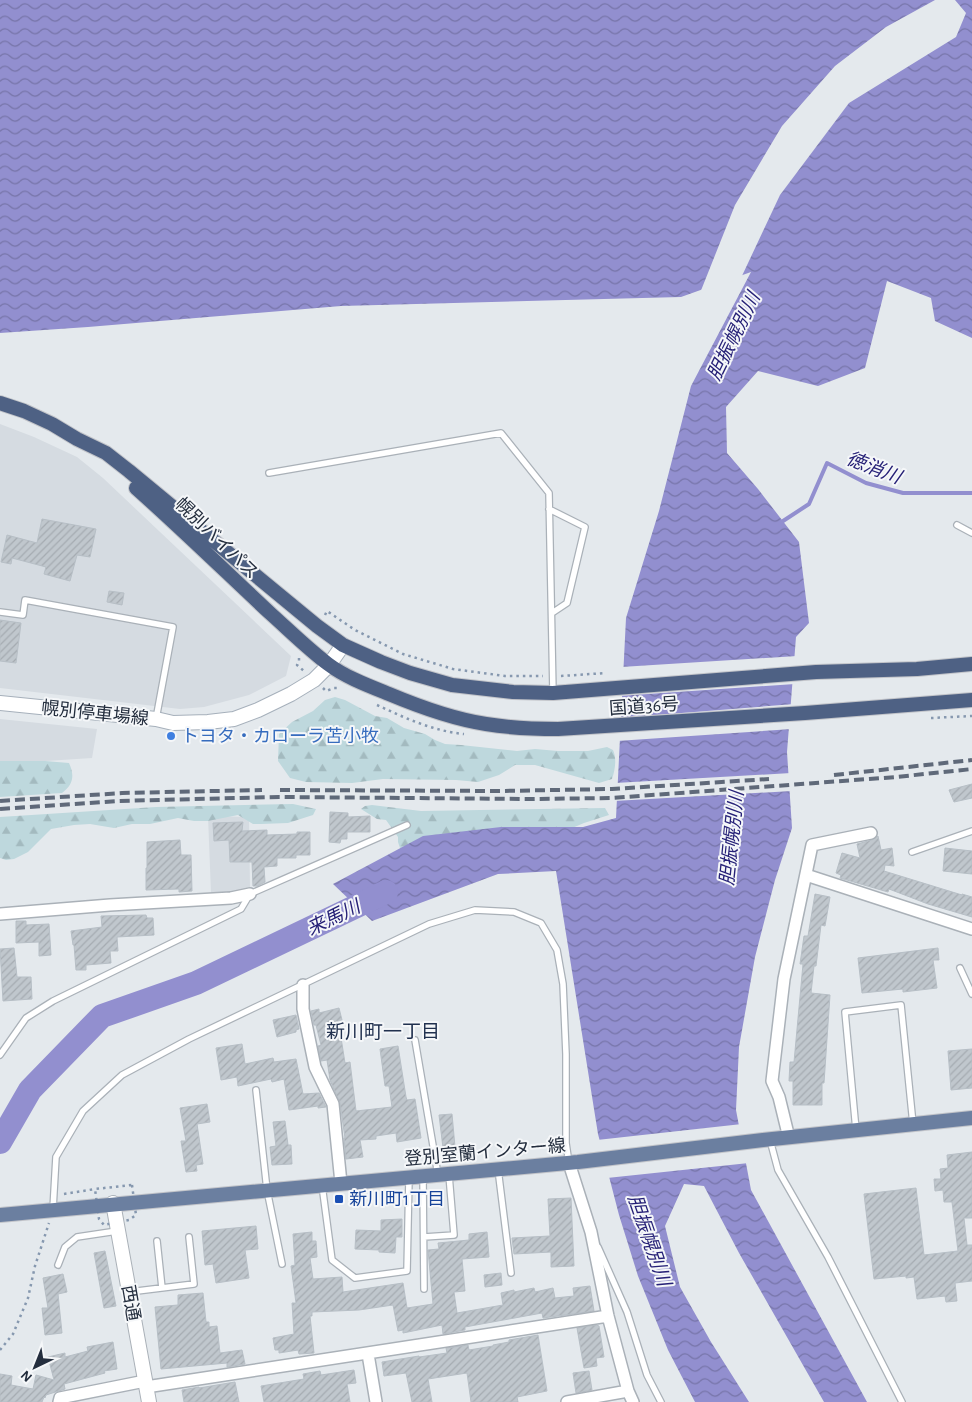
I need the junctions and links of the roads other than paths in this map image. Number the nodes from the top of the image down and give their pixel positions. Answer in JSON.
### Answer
{"nodes":[{"id":1,"x":0,"y":403,"type":"edge"},
{"id":2,"x":77,"y":439,"type":"junction"},
{"id":3,"x":269,"y":473,"type":"dead end"},
{"id":4,"x":549,"y":510,"type":"junction"},
{"id":5,"x":957,"y":525,"type":"dead end"},
{"id":6,"x":972,"y":533,"type":"edge"},
{"id":7,"x":0,"y":612,"type":"edge"},
{"id":8,"x":552,"y":613,"type":"junction"},
{"id":9,"x":343,"y":645,"type":"junction"},
{"id":10,"x":972,"y":664,"type":"edge"},
{"id":11,"x":329,"y":665,"type":"junction"},
{"id":12,"x":553,"y":693,"type":"junction"},
{"id":13,"x":972,"y":700,"type":"edge"},
{"id":14,"x":0,"y":703,"type":"edge"},
{"id":15,"x":156,"y":719,"type":"junction"},
{"id":16,"x":407,"y":825,"type":"dead end"},
{"id":17,"x":972,"y":831,"type":"edge"},
{"id":18,"x":871,"y":833,"type":"dead end"},
{"id":19,"x":912,"y":852,"type":"dead end"},
{"id":20,"x":806,"y":875,"type":"junction"},
{"id":21,"x":250,"y":894,"type":"junction"},
{"id":22,"x":0,"y":914,"type":"edge"},
{"id":23,"x":972,"y":929,"type":"edge"},
{"id":24,"x":960,"y":968,"type":"dead end"},
{"id":25,"x":303,"y":985,"type":"junction"},
{"id":26,"x":972,"y":994,"type":"edge"},
{"id":27,"x":415,"y":1040,"type":"dead end"},
{"id":28,"x":0,"y":1054,"type":"edge"},
{"id":29,"x":256,"y":1090,"type":"dead end"},
{"id":30,"x":972,"y":1118,"type":"edge"},
{"id":31,"x":913,"y":1124,"type":"junction"},
{"id":32,"x":856,"y":1130,"type":"junction"},
{"id":33,"x":790,"y":1138,"type":"junction"},
{"id":34,"x":766,"y":1140,"type":"junction"},
{"id":35,"x":574,"y":1163,"type":"junction"},
{"id":36,"x":498,"y":1169,"type":"junction"},
{"id":37,"x":443,"y":1174,"type":"junction"},
{"id":38,"x":423,"y":1176,"type":"junction"},
{"id":39,"x":409,"y":1177,"type":"junction"},
{"id":40,"x":340,"y":1183,"type":"junction"},
{"id":41,"x":322,"y":1185,"type":"junction"},
{"id":42,"x":267,"y":1190,"type":"junction"},
{"id":43,"x":113,"y":1204,"type":"junction"},
{"id":44,"x":49,"y":1205,"type":"junction"},
{"id":45,"x":0,"y":1214,"type":"edge"},
{"id":46,"x":118,"y":1231,"type":"junction"},
{"id":47,"x":591,"y":1232,"type":"junction"},
{"id":48,"x":189,"y":1237,"type":"dead end"},
{"id":49,"x":424,"y":1237,"type":"junction"},
{"id":50,"x":157,"y":1241,"type":"dead end"},
{"id":51,"x":282,"y":1264,"type":"dead end"},
{"id":52,"x":58,"y":1265,"type":"dead end"},
{"id":53,"x":511,"y":1273,"type":"dead end"},
{"id":54,"x":162,"y":1288,"type":"junction"},
{"id":55,"x":424,"y":1289,"type":"dead end"},
{"id":56,"x":129,"y":1292,"type":"junction"},
{"id":57,"x":608,"y":1316,"type":"junction"},
{"id":58,"x":368,"y":1354,"type":"junction"},
{"id":59,"x":146,"y":1384,"type":"junction"},
{"id":60,"x":630,"y":1397,"type":"edge"},
{"id":61,"x":586,"y":1400,"type":"edge"},
{"id":62,"x":59,"y":1402,"type":"edge"},
{"id":63,"x":149,"y":1402,"type":"edge"},
{"id":64,"x":376,"y":1402,"type":"edge"},
{"id":65,"x":566,"y":1402,"type":"edge"},
{"id":66,"x":661,"y":1402,"type":"edge"},
{"id":67,"x":902,"y":1402,"type":"edge"}],
"edges":[{"from":1,"to":2,"type":"highway","name":"幌別バイパス"},
{"from":2,"to":9,"type":"highway","name":"幌別バイパス"},
{"from":2,"to":11,"type":"highway","name":"幌別バイパス"},
{"from":3,"to":4,"type":"lane"},
{"from":4,"to":8,"type":"lane"},
{"from":4,"to":8,"type":"lane"},
{"from":5,"to":6,"type":"lane"},
{"from":7,"to":15,"type":"lane"},
{"from":8,"to":12,"type":"lane"},
{"from":9,"to":11,"type":"main road","name":"幌別停車場線"},
{"from":9,"to":12,"type":"highway","name":"国道36号"},
{"from":10,"to":12,"type":"highway","name":"国道36号"},
{"from":11,"to":13,"type":"highway","name":"国道36号"},
{"from":11,"to":15,"type":"main road","name":"幌別停車場線"},
{"from":14,"to":15,"type":"main road","name":"幌別停車場線"},
{"from":16,"to":21,"type":"lane"},
{"from":17,"to":19,"type":"lane"},
{"from":18,"to":20,"type":"street"},
{"from":20,"to":23,"type":"street"},
{"from":20,"to":33,"type":"street"},
{"from":21,"to":22,"type":"street"},
{"from":21,"to":28,"type":"lane"},
{"from":24,"to":26,"type":"lane"},
{"from":25,"to":35,"type":"lane"},
{"from":25,"to":40,"type":"street"},
{"from":25,"to":44,"type":"lane"},
{"from":27,"to":37,"type":"lane"},
{"from":29,"to":42,"type":"lane"},
{"from":30,"to":31,"type":"main road","name":"登別室蘭インター線"},
{"from":31,"to":32,"type":"main road","name":"登別室蘭インター線"},
{"from":31,"to":32,"type":"lane"},
{"from":32,"to":33,"type":"main road","name":"登別室蘭インター線"},
{"from":33,"to":34,"type":"main road","name":"登別室蘭インター線"},
{"from":34,"to":35,"type":"main road","name":"登別室蘭インター線"},
{"from":34,"to":67,"type":"lane"},
{"from":35,"to":36,"type":"main road","name":"登別室蘭インター線"},
{"from":35,"to":47,"type":"street"},
{"from":36,"to":37,"type":"main road","name":"登別室蘭インター線"},
{"from":36,"to":53,"type":"lane"},
{"from":37,"to":38,"type":"main road","name":"登別室蘭インター線"},
{"from":37,"to":49,"type":"lane"},
{"from":38,"to":39,"type":"main road","name":"登別室蘭インター線"},
{"from":38,"to":49,"type":"lane"},
{"from":39,"to":40,"type":"main road","name":"登別室蘭インター線"},
{"from":39,"to":41,"type":"lane"},
{"from":40,"to":41,"type":"main road","name":"登別室蘭インター線"},
{"from":41,"to":42,"type":"main road","name":"登別室蘭インター線"},
{"from":42,"to":43,"type":"main road","name":"登別室蘭インター線"},
{"from":42,"to":51,"type":"lane"},
{"from":43,"to":44,"type":"main road","name":"登別室蘭インター線"},
{"from":43,"to":46,"type":"main road","name":"西通"},
{"from":44,"to":45,"type":"main road","name":"登別室蘭インター線"},
{"from":46,"to":52,"type":"lane"},
{"from":46,"to":56,"type":"main road","name":"西通"},
{"from":47,"to":57,"type":"street"},
{"from":47,"to":66,"type":"lane"},
{"from":48,"to":54,"type":"lane"},
{"from":49,"to":55,"type":"lane"},
{"from":50,"to":54,"type":"lane"},
{"from":54,"to":56,"type":"lane"},
{"from":56,"to":59,"type":"main road","name":"西通"},
{"from":57,"to":58,"type":"street"},
{"from":57,"to":60,"type":"street"},
{"from":58,"to":59,"type":"street"},
{"from":58,"to":64,"type":"street"},
{"from":59,"to":62,"type":"street"},
{"from":59,"to":63,"type":"main road","name":"西通"},
{"from":60,"to":61,"type":"street"},
{"from":61,"to":65,"type":"street"}]}
